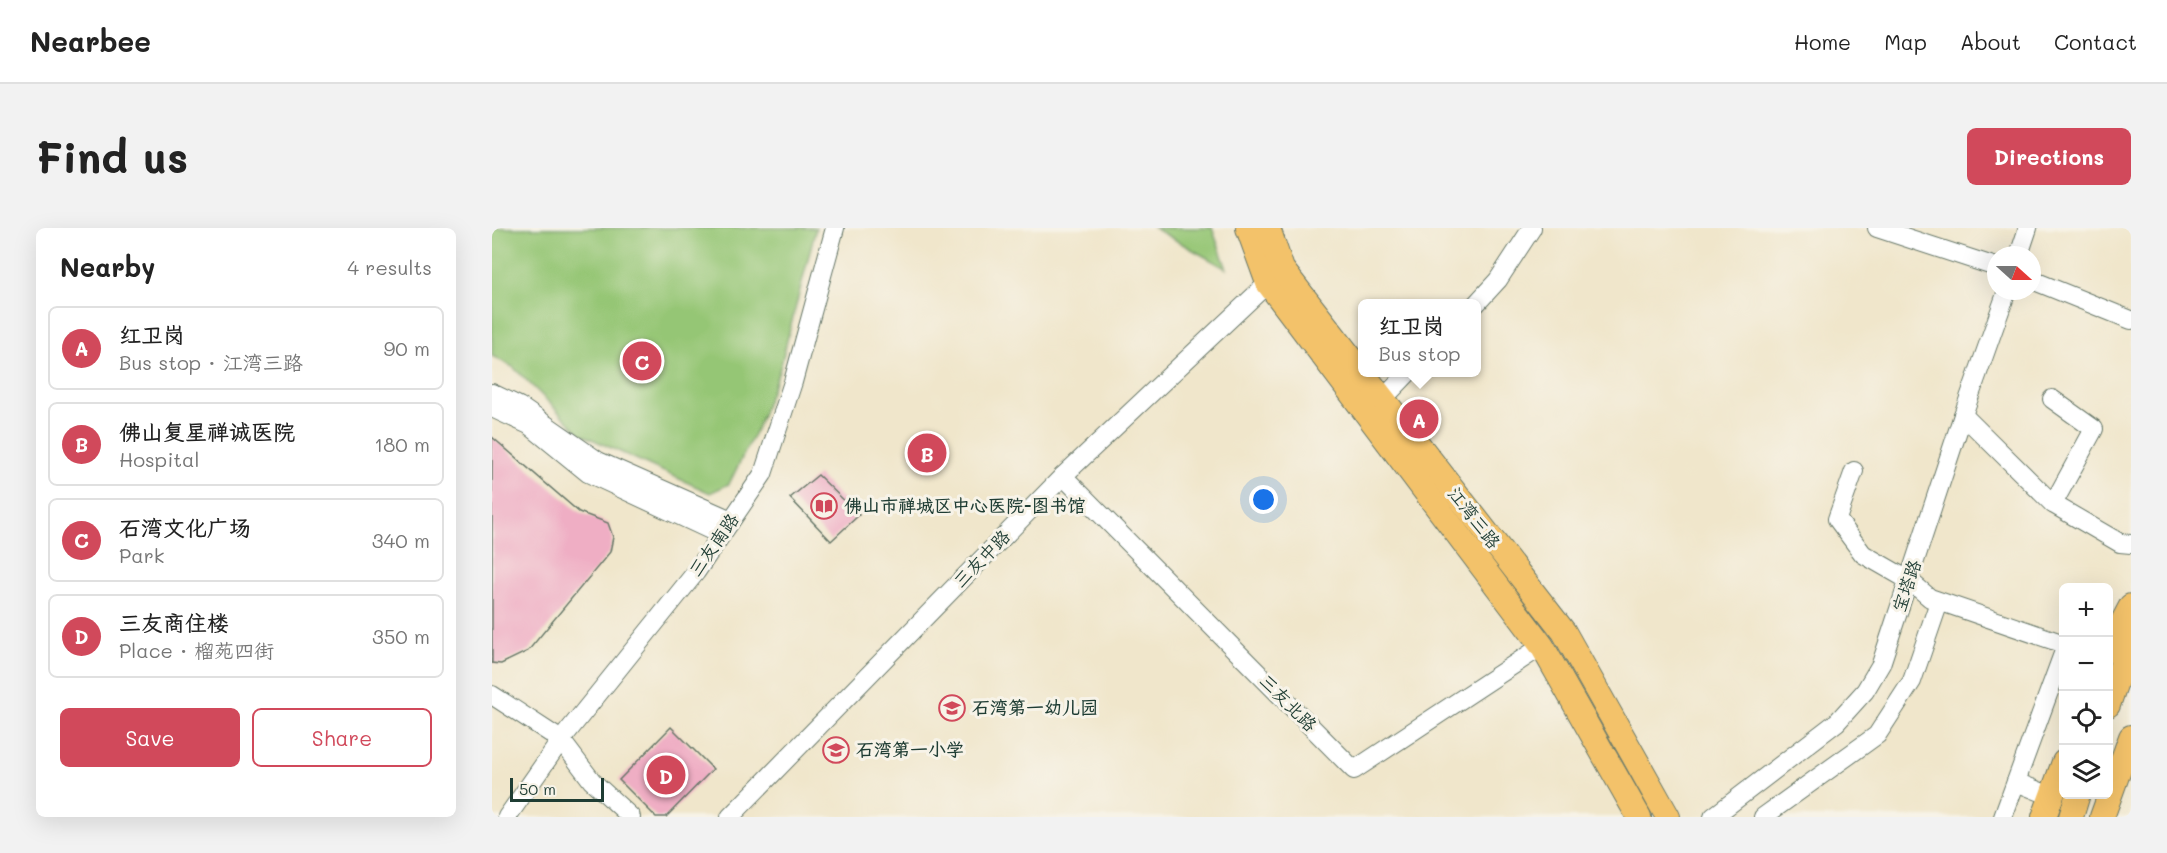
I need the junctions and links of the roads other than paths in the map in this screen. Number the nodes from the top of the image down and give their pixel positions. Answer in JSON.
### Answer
{"nodes":[{"id":1,"x":835,"y":228,"type":"edge"},
{"id":2,"x":1248,"y":228,"type":"edge"},
{"id":3,"x":1268,"y":228,"type":"edge"},
{"id":4,"x":1533,"y":228,"type":"edge"},
{"id":5,"x":1877,"y":228,"type":"edge"},
{"id":6,"x":2028,"y":228,"type":"edge"},
{"id":7,"x":2022,"y":246,"type":"edge"},
{"id":8,"x":1987,"y":264,"type":"edge"},
{"id":9,"x":1268,"y":283,"type":"junction"},
{"id":10,"x":2041,"y":284,"type":"edge"},
{"id":11,"x":1480,"y":299,"type":"edge"},
{"id":12,"x":2004,"y":300,"type":"edge"},
{"id":13,"x":2131,"y":320,"type":"edge"},
{"id":14,"x":1358,"y":369,"type":"edge"},
{"id":15,"x":1364,"y":377,"type":"edge"},
{"id":16,"x":1404,"y":377,"type":"edge"},
{"id":17,"x":492,"y":393,"type":"edge"},
{"id":18,"x":2052,"y":399,"type":"dead end"},
{"id":19,"x":1382,"y":400,"type":"junction"},
{"id":20,"x":492,"y":408,"type":"edge"},
{"id":21,"x":1963,"y":415,"type":"junction"},
{"id":22,"x":1854,"y":471,"type":"dead end"},
{"id":23,"x":1063,"y":476,"type":"junction"},
{"id":24,"x":2053,"y":504,"type":"junction"},
{"id":25,"x":726,"y":527,"type":"junction"},
{"id":26,"x":2131,"y":544,"type":"edge"},
{"id":27,"x":1910,"y":581,"type":"junction"},
{"id":28,"x":1939,"y":602,"type":"junction"},
{"id":29,"x":2131,"y":606,"type":"edge"},
{"id":30,"x":2131,"y":638,"type":"edge"},
{"id":31,"x":2059,"y":642,"type":"edge"},
{"id":32,"x":2113,"y":642,"type":"edge"},
{"id":33,"x":1542,"y":646,"type":"junction"},
{"id":34,"x":2059,"y":665,"type":"edge"},
{"id":35,"x":1865,"y":691,"type":"junction"},
{"id":36,"x":2113,"y":693,"type":"edge"},
{"id":37,"x":492,"y":695,"type":"edge"},
{"id":38,"x":1893,"y":709,"type":"junction"},
{"id":39,"x":2131,"y":737,"type":"edge"},
{"id":40,"x":561,"y":740,"type":"junction"},
{"id":41,"x":2059,"y":776,"type":"edge"},
{"id":42,"x":2016,"y":782,"type":"junction"},
{"id":43,"x":2078,"y":799,"type":"edge"},
{"id":44,"x":2048,"y":807,"type":"edge"},
{"id":45,"x":507,"y":817,"type":"edge"},
{"id":46,"x":631,"y":817,"type":"edge"},
{"id":47,"x":730,"y":817,"type":"edge"},
{"id":48,"x":1639,"y":817,"type":"edge"},
{"id":49,"x":1668,"y":817,"type":"edge"},
{"id":50,"x":1713,"y":817,"type":"edge"},
{"id":51,"x":1763,"y":817,"type":"edge"},
{"id":52,"x":2003,"y":817,"type":"edge"},
{"id":53,"x":2071,"y":817,"type":"edge"},
{"id":54,"x":2102,"y":817,"type":"edge"}],
"edges":[{"from":1,"to":25,"type":"street","name":"三友南路"},
{"from":2,"to":9,"type":"main road","name":"江湾三路"},
{"from":3,"to":14,"type":"main road","name":"江湾三路"},
{"from":4,"to":11,"type":"street"},
{"from":5,"to":8,"type":"street"},
{"from":6,"to":7,"type":"street"},
{"from":9,"to":23,"type":"street","name":"三友中路"},
{"from":9,"to":33,"type":"main road","name":"江湾三路"},
{"from":10,"to":13,"type":"street"},
{"from":12,"to":21,"type":"street","name":"宝塔路"},
{"from":15,"to":19,"type":"main road","name":"江湾三路"},
{"from":16,"to":19,"type":"street"},
{"from":17,"to":25,"type":"street"},
{"from":18,"to":24,"type":"street"},
{"from":19,"to":49,"type":"main road","name":"江湾三路"},
{"from":20,"to":25,"type":"street"},
{"from":21,"to":24,"type":"street"},
{"from":21,"to":27,"type":"street","name":"宝塔路"},
{"from":22,"to":27,"type":"street"},
{"from":23,"to":33,"type":"street","name":"三友北路"},
{"from":23,"to":47,"type":"street","name":"三友中路"},
{"from":24,"to":26,"type":"street"},
{"from":25,"to":40,"type":"street","name":"三友南路"},
{"from":27,"to":28,"type":"street"},
{"from":27,"to":35,"type":"street","name":"宝塔路"},
{"from":28,"to":31,"type":"street"},
{"from":28,"to":38,"type":"street"},
{"from":29,"to":32,"type":"main road"},
{"from":30,"to":36,"type":"main road"},
{"from":33,"to":48,"type":"main road","name":"江湾三路"},
{"from":34,"to":42,"type":"street"},
{"from":35,"to":38,"type":"street"},
{"from":35,"to":50,"type":"street","name":"宝塔路"},
{"from":37,"to":40,"type":"street"},
{"from":38,"to":51,"type":"street"},
{"from":39,"to":54,"type":"main road"},
{"from":40,"to":45,"type":"street","name":"三友南路"},
{"from":40,"to":46,"type":"street"},
{"from":41,"to":44,"type":"main road"},
{"from":42,"to":44,"type":"street"},
{"from":42,"to":52,"type":"street"},
{"from":43,"to":53,"type":"main road"}]}
